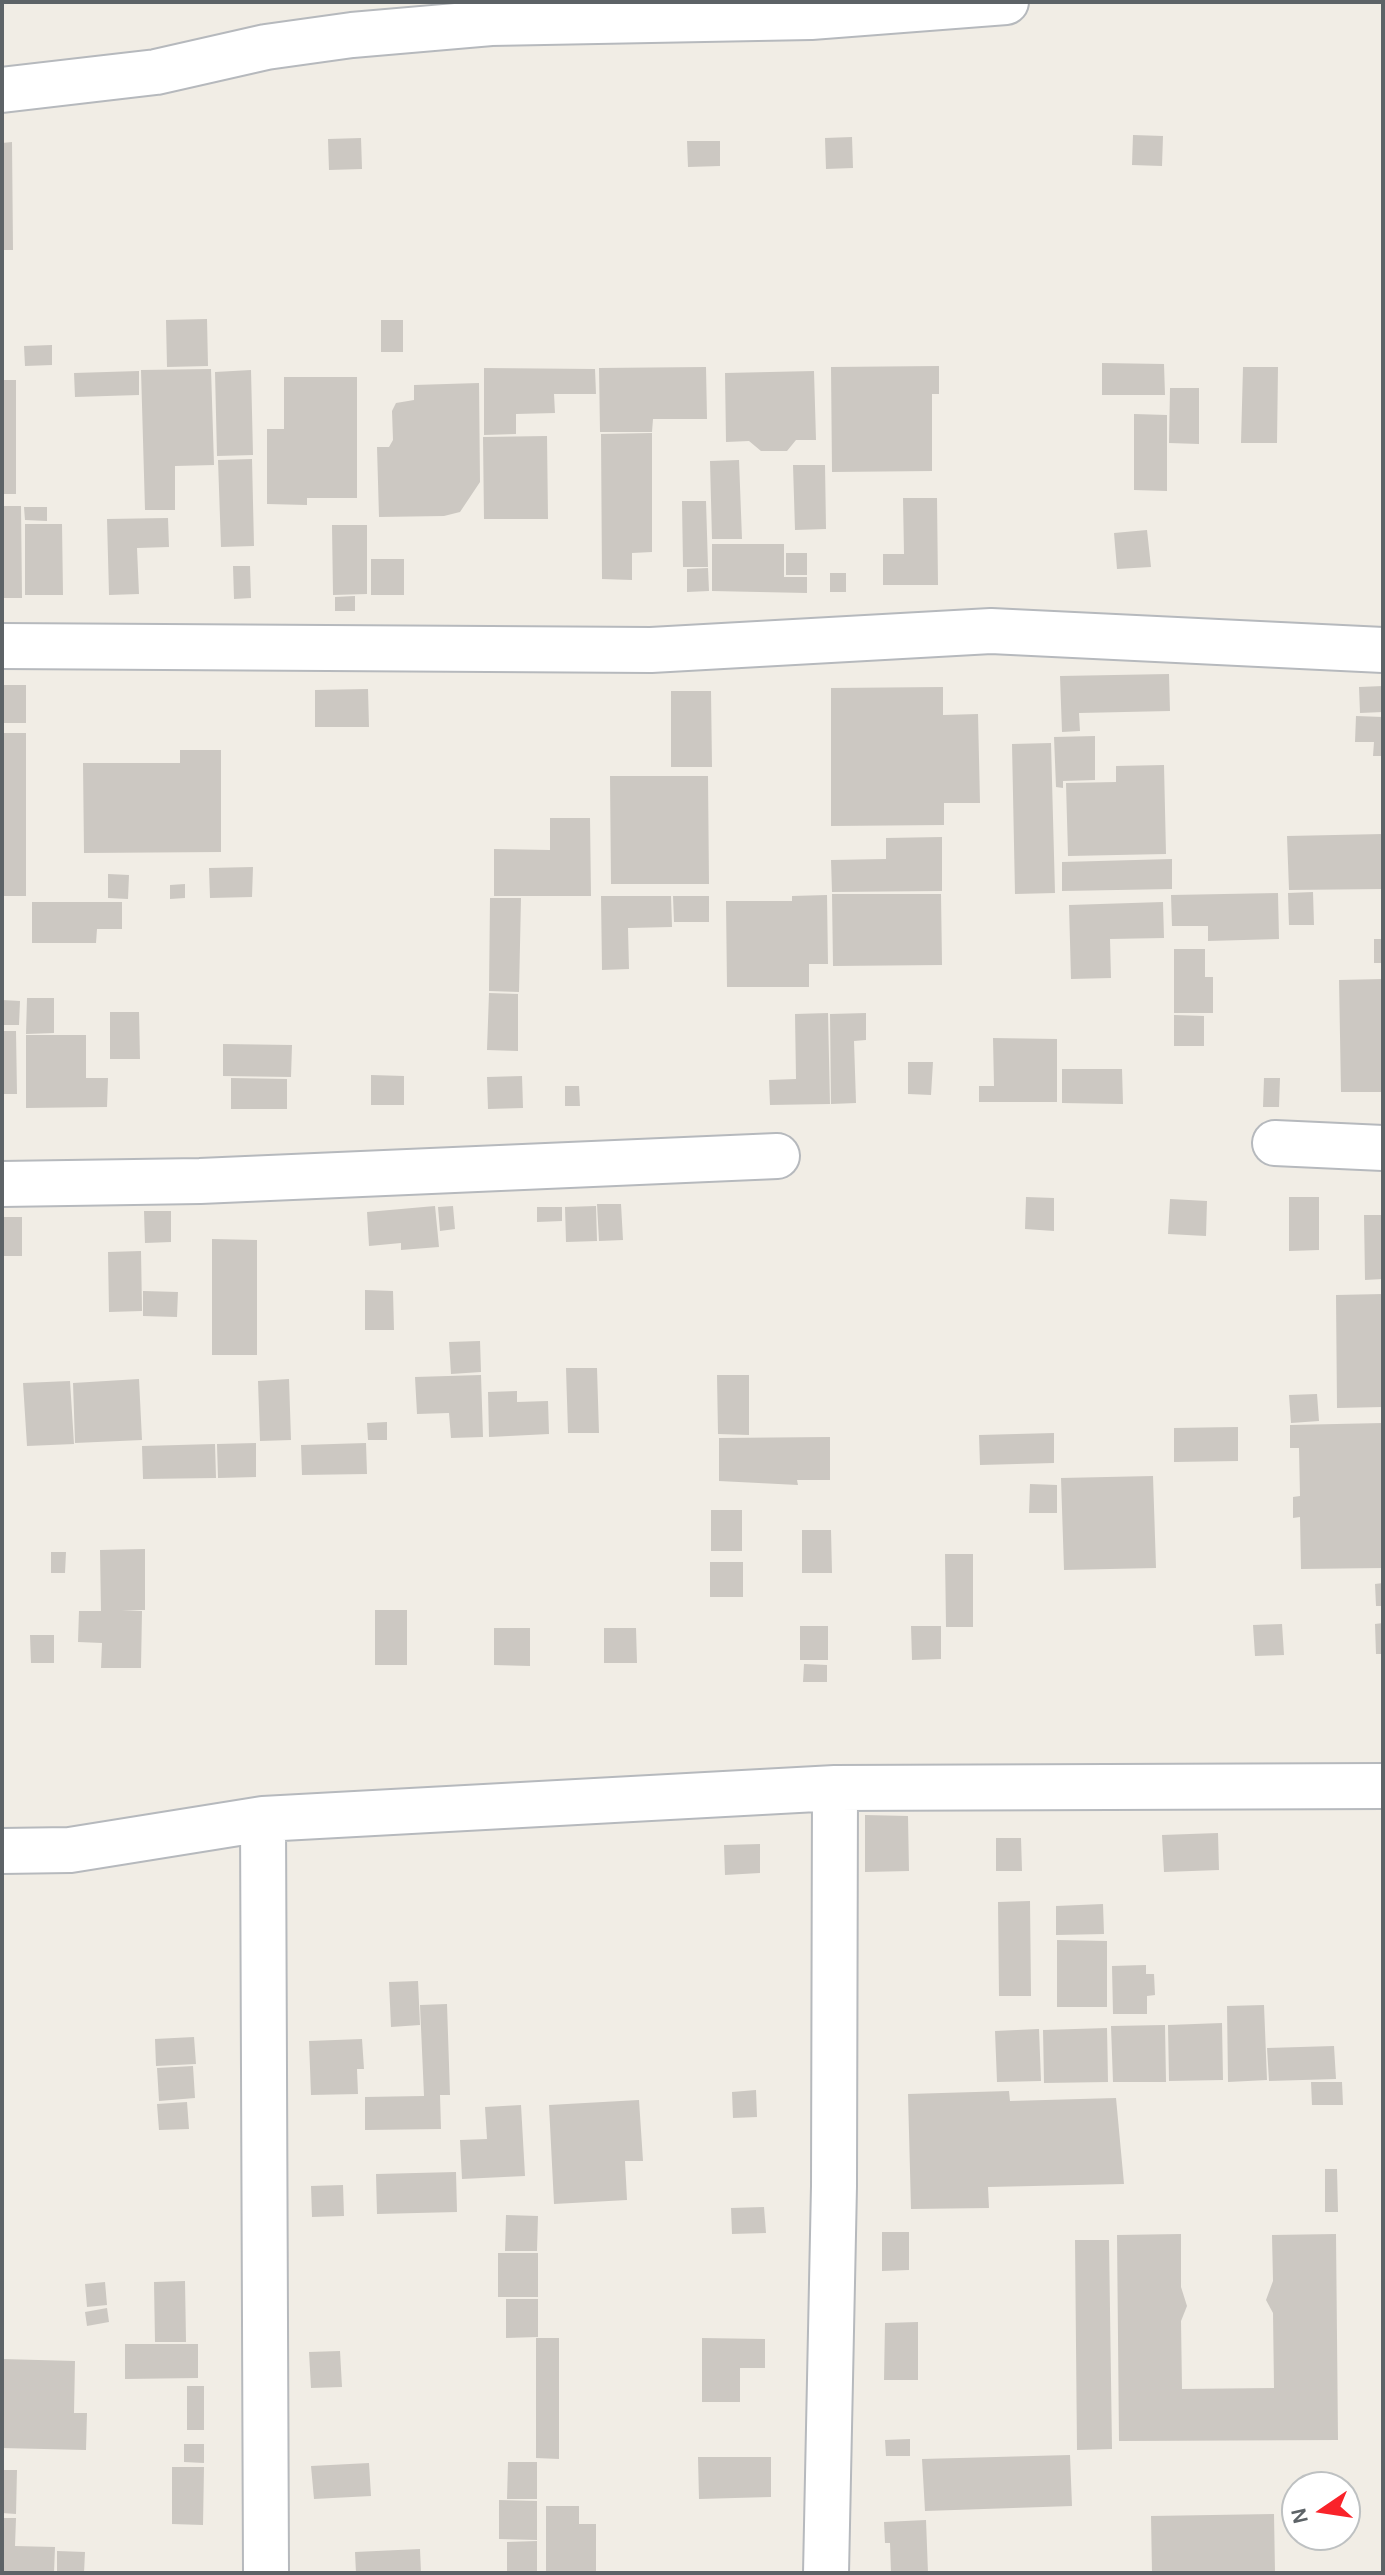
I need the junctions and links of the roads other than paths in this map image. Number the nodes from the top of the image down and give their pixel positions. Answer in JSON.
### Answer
{"nodes":[{"id":1,"x":1006,"y":2,"type":"edge"},
{"id":2,"x":2,"y":90,"type":"edge"},
{"id":3,"x":2,"y":646,"type":"edge"},
{"id":4,"x":1383,"y":650,"type":"edge"},
{"id":5,"x":1275,"y":1143,"type":"dead end"},
{"id":6,"x":1383,"y":1148,"type":"edge"},
{"id":7,"x":777,"y":1156,"type":"dead end"},
{"id":8,"x":2,"y":1184,"type":"edge"},
{"id":9,"x":1383,"y":1786,"type":"edge"},
{"id":10,"x":835,"y":1788,"type":"junction"},
{"id":11,"x":263,"y":1819,"type":"junction"},
{"id":12,"x":2,"y":1851,"type":"edge"},
{"id":13,"x":266,"y":2573,"type":"edge"},
{"id":14,"x":826,"y":2573,"type":"edge"}],
"edges":[{"from":1,"to":2,"type":"street"},
{"from":3,"to":4,"type":"street"},
{"from":5,"to":6,"type":"street"},
{"from":7,"to":8,"type":"street"},
{"from":9,"to":10,"type":"street"},
{"from":10,"to":11,"type":"street"},
{"from":10,"to":14,"type":"street"},
{"from":11,"to":12,"type":"street"},
{"from":11,"to":13,"type":"street"}]}
